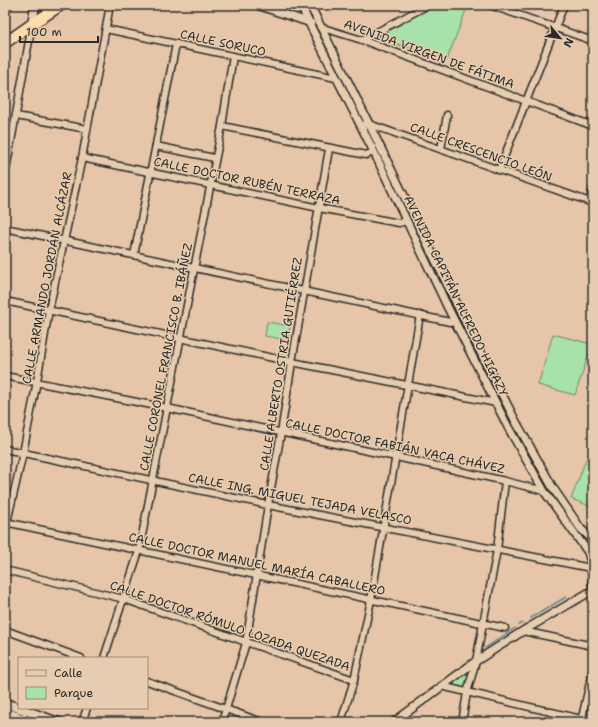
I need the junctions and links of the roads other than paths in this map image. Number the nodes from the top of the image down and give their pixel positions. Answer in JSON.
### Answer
{"nodes":[{"id":1,"x":35,"y":5,"type":"edge"},
{"id":2,"x":46,"y":5,"type":"edge"},
{"id":3,"x":110,"y":5,"type":"edge"},
{"id":4,"x":257,"y":5,"type":"edge"},
{"id":5,"x":301,"y":5,"type":"edge"},
{"id":6,"x":310,"y":5,"type":"edge"},
{"id":7,"x":428,"y":5,"type":"edge"},
{"id":8,"x":490,"y":5,"type":"edge"},
{"id":9,"x":564,"y":5,"type":"edge"},
{"id":10,"x":59,"y":6,"type":"edge"},
{"id":11,"x":308,"y":22,"type":"junction"},
{"id":12,"x":32,"y":24,"type":"junction"},
{"id":13,"x":320,"y":27,"type":"junction"},
{"id":14,"x":554,"y":27,"type":"junction"},
{"id":15,"x":106,"y":29,"type":"junction"},
{"id":16,"x":362,"y":40,"type":"junction"},
{"id":17,"x":593,"y":41,"type":"edge"},
{"id":18,"x":5,"y":43,"type":"edge"},
{"id":19,"x":176,"y":44,"type":"junction"},
{"id":20,"x":233,"y":56,"type":"junction"},
{"id":21,"x":336,"y":78,"type":"junction"},
{"id":22,"x":526,"y":102,"type":"junction"},
{"id":23,"x":447,"y":115,"type":"dead end"},
{"id":24,"x":16,"y":116,"type":"junction"},
{"id":25,"x":369,"y":124,"type":"junction"},
{"id":26,"x":361,"y":125,"type":"junction"},
{"id":27,"x":222,"y":126,"type":"junction"},
{"id":28,"x":593,"y":126,"type":"edge"},
{"id":29,"x":87,"y":129,"type":"junction"},
{"id":30,"x":156,"y":146,"type":"junction"},
{"id":31,"x":329,"y":149,"type":"junction"},
{"id":32,"x":441,"y":149,"type":"junction"},
{"id":33,"x":374,"y":152,"type":"junction"},
{"id":34,"x":82,"y":158,"type":"junction"},
{"id":35,"x":214,"y":158,"type":"junction"},
{"id":36,"x":500,"y":170,"type":"junction"},
{"id":37,"x":151,"y":173,"type":"junction"},
{"id":38,"x":5,"y":176,"type":"edge"},
{"id":39,"x":210,"y":185,"type":"junction"},
{"id":40,"x":593,"y":189,"type":"edge"},
{"id":41,"x":591,"y":202,"type":"edge"},
{"id":42,"x":319,"y":208,"type":"junction"},
{"id":43,"x":407,"y":221,"type":"junction"},
{"id":44,"x":5,"y":228,"type":"edge"},
{"id":45,"x":63,"y":240,"type":"junction"},
{"id":46,"x":134,"y":255,"type":"junction"},
{"id":47,"x":194,"y":268,"type":"junction"},
{"id":48,"x":304,"y":291,"type":"junction"},
{"id":49,"x":5,"y":301,"type":"edge"},
{"id":50,"x":457,"y":304,"type":"junction"},
{"id":51,"x":448,"y":308,"type":"junction"},
{"id":52,"x":49,"y":310,"type":"junction"},
{"id":53,"x":420,"y":315,"type":"junction"},
{"id":54,"x":455,"y":323,"type":"junction"},
{"id":55,"x":181,"y":338,"type":"junction"},
{"id":56,"x":292,"y":362,"type":"junction"},
{"id":57,"x":5,"y":376,"type":"edge"},
{"id":58,"x":37,"y":381,"type":"junction"},
{"id":59,"x":408,"y":386,"type":"junction"},
{"id":60,"x":496,"y":403,"type":"junction"},
{"id":61,"x":167,"y":408,"type":"junction"},
{"id":62,"x":281,"y":433,"type":"junction"},
{"id":63,"x":5,"y":449,"type":"edge"},
{"id":64,"x":23,"y":453,"type":"junction"},
{"id":65,"x":396,"y":457,"type":"junction"},
{"id":66,"x":505,"y":481,"type":"junction"},
{"id":67,"x":153,"y":482,"type":"junction"},
{"id":68,"x":544,"y":491,"type":"junction"},
{"id":69,"x":268,"y":505,"type":"junction"},
{"id":70,"x":6,"y":522,"type":"edge"},
{"id":71,"x":384,"y":527,"type":"junction"},
{"id":72,"x":5,"y":530,"type":"edge"},
{"id":73,"x":593,"y":540,"type":"edge"},
{"id":74,"x":498,"y":550,"type":"junction"},
{"id":75,"x":140,"y":551,"type":"junction"},
{"id":76,"x":591,"y":568,"type":"junction"},
{"id":77,"x":5,"y":570,"type":"edge"},
{"id":78,"x":257,"y":575,"type":"junction"},
{"id":79,"x":593,"y":591,"type":"edge"},
{"id":80,"x":124,"y":599,"type":"junction"},
{"id":81,"x":371,"y":600,"type":"junction"},
{"id":82,"x":483,"y":623,"type":"junction"},
{"id":83,"x":505,"y":628,"type":"dead end"},
{"id":84,"x":5,"y":630,"type":"edge"},
{"id":85,"x":523,"y":631,"type":"junction"},
{"id":86,"x":246,"y":643,"type":"junction"},
{"id":87,"x":593,"y":646,"type":"edge"},
{"id":88,"x":79,"y":657,"type":"edge"},
{"id":89,"x":104,"y":657,"type":"edge"},
{"id":90,"x":476,"y":661,"type":"junction"},
{"id":91,"x":593,"y":669,"type":"edge"},
{"id":92,"x":354,"y":680,"type":"junction"},
{"id":93,"x":148,"y":681,"type":"edge"},
{"id":94,"x":441,"y":686,"type":"junction"},
{"id":95,"x":467,"y":693,"type":"junction"},
{"id":96,"x":5,"y":703,"type":"edge"},
{"id":97,"x":18,"y":708,"type":"edge"},
{"id":98,"x":21,"y":709,"type":"edge"},
{"id":99,"x":87,"y":709,"type":"edge"},
{"id":100,"x":226,"y":709,"type":"junction"},
{"id":101,"x":5,"y":712,"type":"edge"},
{"id":102,"x":13,"y":715,"type":"junction"},
{"id":103,"x":581,"y":720,"type":"edge"},
{"id":104,"x":32,"y":722,"type":"edge"},
{"id":105,"x":58,"y":722,"type":"edge"},
{"id":106,"x":82,"y":722,"type":"edge"},
{"id":107,"x":222,"y":722,"type":"edge"},
{"id":108,"x":262,"y":722,"type":"edge"},
{"id":109,"x":342,"y":722,"type":"edge"},
{"id":110,"x":394,"y":722,"type":"edge"},
{"id":111,"x":462,"y":722,"type":"edge"}],
"edges":[{"from":1,"to":12,"type":"main road"},
{"from":2,"to":10,"type":"highway"},
{"from":3,"to":15,"type":"street","name":"CALLE ARMANDO JORDÁN ALCÁZAR"},
{"from":4,"to":11,"type":"street","name":"AVENIDA VIRGEN DE FÁTIMA"},
{"from":5,"to":11,"type":"street","name":"AVENIDA CAPITÁN ALFREDO HIGAZY"},
{"from":6,"to":13,"type":"street","name":"AVENIDA CAPITÁN ALFREDO HIGAZY"},
{"from":7,"to":16,"type":"street"},
{"from":8,"to":14,"type":"street"},
{"from":9,"to":14,"type":"street"},
{"from":10,"to":12,"type":"highway"},
{"from":11,"to":13,"type":"street","name":"AVENIDA VIRGEN DE FÁTIMA"},
{"from":11,"to":21,"type":"street","name":"AVENIDA CAPITÁN ALFREDO HIGAZY"},
{"from":12,"to":18,"type":"highway"},
{"from":12,"to":24,"type":"street"},
{"from":13,"to":16,"type":"street","name":"AVENIDA VIRGEN DE FÁTIMA"},
{"from":13,"to":25,"type":"street","name":"AVENIDA CAPITÁN ALFREDO HIGAZY"},
{"from":14,"to":17,"type":"street"},
{"from":14,"to":22,"type":"street"},
{"from":15,"to":19,"type":"street","name":"CALLE SORUCO"},
{"from":15,"to":29,"type":"street","name":"CALLE ARMANDO JORDÁN ALCÁZAR"},
{"from":16,"to":22,"type":"street","name":"AVENIDA VIRGEN DE FÁTIMA"},
{"from":19,"to":20,"type":"street","name":"CALLE SORUCO"},
{"from":19,"to":30,"type":"street"},
{"from":20,"to":21,"type":"street","name":"CALLE SORUCO"},
{"from":20,"to":27,"type":"street","name":"CALLE CORONEL FRANCISCO B. IBÁÑEZ"},
{"from":21,"to":26,"type":"street","name":"AVENIDA CAPITÁN ALFREDO HIGAZY"},
{"from":22,"to":28,"type":"street","name":"AVENIDA VIRGEN DE FÁTIMA"},
{"from":22,"to":36,"type":"street"},
{"from":23,"to":32,"type":"street"},
{"from":24,"to":29,"type":"street"},
{"from":24,"to":38,"type":"street"},
{"from":25,"to":26,"type":"street","name":"CALLE CRESCENCIO LEÓN"},
{"from":25,"to":32,"type":"street","name":"CALLE CRESCENCIO LEÓN"},
{"from":25,"to":50,"type":"street","name":"AVENIDA CAPITÁN ALFREDO HIGAZY"},
{"from":26,"to":33,"type":"street","name":"AVENIDA CAPITÁN ALFREDO HIGAZY"},
{"from":27,"to":31,"type":"street"},
{"from":27,"to":35,"type":"street","name":"CALLE CORONEL FRANCISCO B. IBÁÑEZ"},
{"from":29,"to":34,"type":"street","name":"CALLE ARMANDO JORDÁN ALCÁZAR"},
{"from":30,"to":35,"type":"street"},
{"from":30,"to":37,"type":"street"},
{"from":31,"to":33,"type":"street"},
{"from":31,"to":42,"type":"street","name":"CALLE ALBERTO OSTRIA GUTIÉRREZ"},
{"from":32,"to":36,"type":"street","name":"CALLE CRESCENCIO LEÓN"},
{"from":33,"to":43,"type":"street","name":"AVENIDA CAPITÁN ALFREDO HIGAZY"},
{"from":34,"to":37,"type":"street","name":"CALLE DOCTOR RUBÉN TERRAZA"},
{"from":34,"to":45,"type":"street","name":"CALLE ARMANDO JORDÁN ALCÁZAR"},
{"from":35,"to":39,"type":"street","name":"CALLE CORONEL FRANCISCO B. IBÁÑEZ"},
{"from":36,"to":41,"type":"street","name":"CALLE CRESCENCIO LEÓN"},
{"from":37,"to":39,"type":"street","name":"CALLE DOCTOR RUBÉN TERRAZA"},
{"from":37,"to":46,"type":"street"},
{"from":39,"to":42,"type":"street","name":"CALLE DOCTOR RUBÉN TERRAZA"},
{"from":39,"to":47,"type":"street","name":"CALLE CORONEL FRANCISCO B. IBÁÑEZ"},
{"from":40,"to":41,"type":"street"},
{"from":42,"to":43,"type":"street","name":"CALLE DOCTOR RUBÉN TERRAZA"},
{"from":42,"to":48,"type":"street","name":"CALLE ALBERTO OSTRIA GUTIÉRREZ"},
{"from":43,"to":51,"type":"street","name":"AVENIDA CAPITÁN ALFREDO HIGAZY"},
{"from":44,"to":45,"type":"street"},
{"from":45,"to":46,"type":"street"},
{"from":45,"to":52,"type":"street","name":"CALLE ARMANDO JORDÁN ALCÁZAR"},
{"from":46,"to":47,"type":"street"},
{"from":47,"to":48,"type":"street"},
{"from":47,"to":55,"type":"street","name":"CALLE CORONEL FRANCISCO B. IBÁÑEZ"},
{"from":48,"to":53,"type":"street"},
{"from":48,"to":56,"type":"street","name":"CALLE ALBERTO OSTRIA GUTIÉRREZ"},
{"from":49,"to":52,"type":"street"},
{"from":50,"to":51,"type":"street"},
{"from":50,"to":73,"type":"street","name":"AVENIDA CAPITÁN ALFREDO HIGAZY"},
{"from":51,"to":54,"type":"street","name":"AVENIDA CAPITÁN ALFREDO HIGAZY"},
{"from":52,"to":55,"type":"street"},
{"from":52,"to":58,"type":"street","name":"CALLE ARMANDO JORDÁN ALCÁZAR"},
{"from":53,"to":54,"type":"street"},
{"from":53,"to":59,"type":"street"},
{"from":54,"to":60,"type":"street","name":"AVENIDA CAPITÁN ALFREDO HIGAZY"},
{"from":55,"to":56,"type":"street"},
{"from":55,"to":61,"type":"street","name":"CALLE CORONEL FRANCISCO B. IBÁÑEZ"},
{"from":56,"to":59,"type":"street"},
{"from":56,"to":62,"type":"street","name":"CALLE ALBERTO OSTRIA GUTIÉRREZ"},
{"from":57,"to":58,"type":"street","name":"CALLE DOCTOR FABIÁN VACA CHÁVEZ"},
{"from":58,"to":61,"type":"street","name":"CALLE DOCTOR FABIÁN VACA CHÁVEZ"},
{"from":58,"to":64,"type":"street","name":"CALLE ARMANDO JORDÁN ALCÁZAR"},
{"from":59,"to":60,"type":"street"},
{"from":59,"to":65,"type":"street"},
{"from":60,"to":68,"type":"street","name":"AVENIDA CAPITÁN ALFREDO HIGAZY"},
{"from":61,"to":62,"type":"street","name":"CALLE DOCTOR FABIÁN VACA CHÁVEZ"},
{"from":61,"to":67,"type":"street","name":"CALLE CORONEL FRANCISCO B. IBÁÑEZ"},
{"from":62,"to":65,"type":"street","name":"CALLE DOCTOR FABIÁN VACA CHÁVEZ"},
{"from":62,"to":69,"type":"street","name":"CALLE ALBERTO OSTRIA GUTIÉRREZ"},
{"from":63,"to":64,"type":"street","name":"CALLE ING. MIGUEL TEJADA VELASCO"},
{"from":64,"to":67,"type":"street","name":"CALLE ING. MIGUEL TEJADA VELASCO"},
{"from":64,"to":70,"type":"street","name":"CALLE ARMANDO JORDÁN ALCÁZAR"},
{"from":65,"to":66,"type":"street","name":"CALLE DOCTOR FABIÁN VACA CHÁVEZ"},
{"from":65,"to":71,"type":"street"},
{"from":66,"to":68,"type":"street","name":"CALLE DOCTOR FABIÁN VACA CHÁVEZ"},
{"from":66,"to":74,"type":"street"},
{"from":67,"to":69,"type":"street","name":"CALLE ING. MIGUEL TEJADA VELASCO"},
{"from":67,"to":75,"type":"street","name":"CALLE CORONEL FRANCISCO B. IBÁÑEZ"},
{"from":68,"to":76,"type":"street","name":"AVENIDA CAPITÁN ALFREDO HIGAZY"},
{"from":69,"to":71,"type":"street","name":"CALLE ING. MIGUEL TEJADA VELASCO"},
{"from":69,"to":78,"type":"street","name":"CALLE ALBERTO OSTRIA GUTIÉRREZ"},
{"from":70,"to":72,"type":"street","name":"CALLE ARMANDO JORDÁN ALCÁZAR"},
{"from":70,"to":75,"type":"street","name":"CALLE DOCTOR MANUEL MARÍA CABALLERO"},
{"from":71,"to":74,"type":"street","name":"CALLE ING. MIGUEL TEJADA VELASCO"},
{"from":71,"to":81,"type":"street"},
{"from":74,"to":76,"type":"street","name":"CALLE ING. MIGUEL TEJADA VELASCO"},
{"from":74,"to":82,"type":"street"},
{"from":75,"to":78,"type":"street","name":"CALLE DOCTOR MANUEL MARÍA CABALLERO"},
{"from":75,"to":80,"type":"street","name":"CALLE CORONEL FRANCISCO B. IBÁÑEZ"},
{"from":76,"to":79,"type":"street","name":"AVENIDA CAPITÁN ALFREDO HIGAZY"},
{"from":77,"to":80,"type":"street","name":"CALLE DOCTOR RÓMULO LOZADA QUEZADA"},
{"from":78,"to":81,"type":"street","name":"CALLE DOCTOR MANUEL MARÍA CABALLERO"},
{"from":78,"to":86,"type":"street","name":"CALLE ALBERTO OSTRIA GUTIÉRREZ"},
{"from":79,"to":85,"type":"street"},
{"from":80,"to":86,"type":"street","name":"CALLE DOCTOR RÓMULO LOZADA QUEZADA"},
{"from":80,"to":89,"type":"street","name":"CALLE CORONEL FRANCISCO B. IBÁÑEZ"},
{"from":81,"to":82,"type":"street","name":"CALLE DOCTOR MANUEL MARÍA CABALLERO"},
{"from":81,"to":92,"type":"street"},
{"from":82,"to":83,"type":"street","name":"CALLE DOCTOR MANUEL MARÍA CABALLERO"},
{"from":82,"to":90,"type":"street"},
{"from":84,"to":88,"type":"street"},
{"from":85,"to":87,"type":"street"},
{"from":85,"to":90,"type":"street"},
{"from":86,"to":92,"type":"street","name":"CALLE DOCTOR RÓMULO LOZADA QUEZADA"},
{"from":86,"to":100,"type":"street","name":"CALLE ALBERTO OSTRIA GUTIÉRREZ"},
{"from":90,"to":94,"type":"street"},
{"from":90,"to":95,"type":"street"},
{"from":91,"to":103,"type":"street"},
{"from":92,"to":109,"type":"street"},
{"from":93,"to":100,"type":"street"},
{"from":94,"to":95,"type":"street"},
{"from":94,"to":110,"type":"street"},
{"from":95,"to":103,"type":"street"},
{"from":95,"to":111,"type":"street"},
{"from":96,"to":97,"type":"main road"},
{"from":97,"to":102,"type":"main road"},
{"from":98,"to":105,"type":"main road"},
{"from":99,"to":106,"type":"street"},
{"from":100,"to":107,"type":"street","name":"CALLE ALBERTO OSTRIA GUTIÉRREZ"},
{"from":100,"to":108,"type":"street"},
{"from":101,"to":102,"type":"main road"},
{"from":102,"to":104,"type":"main road"}]}
